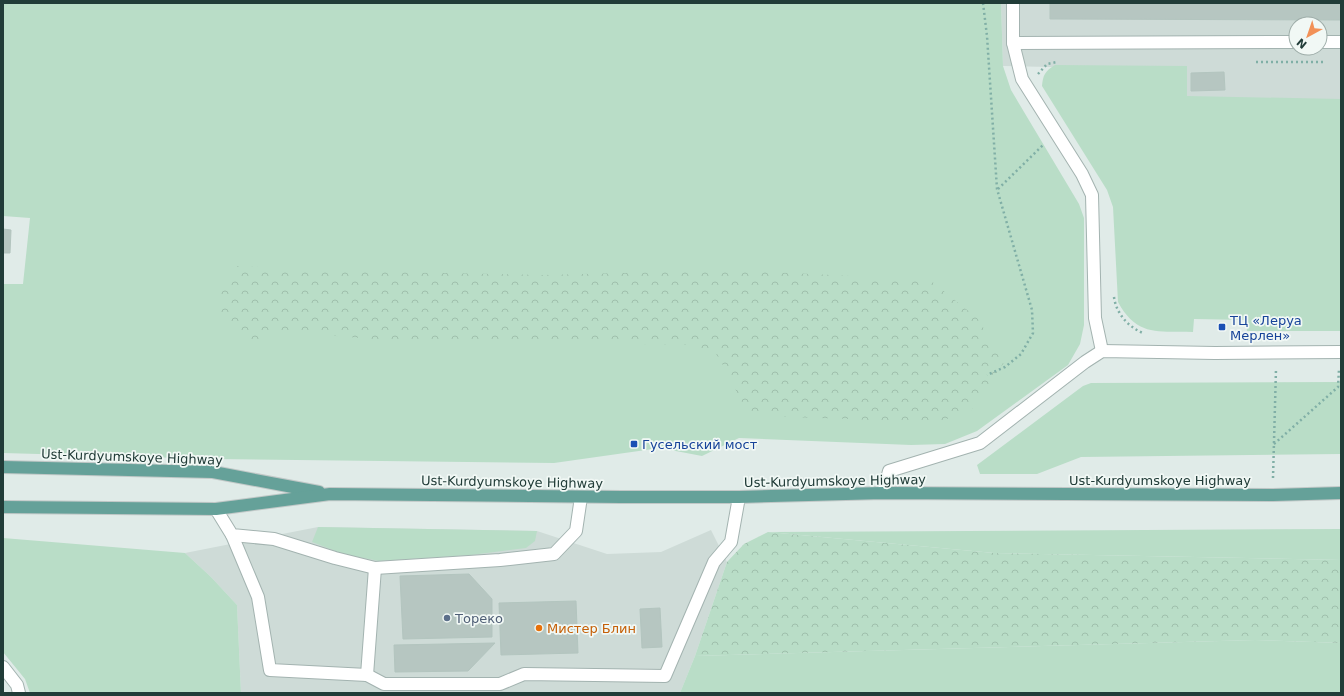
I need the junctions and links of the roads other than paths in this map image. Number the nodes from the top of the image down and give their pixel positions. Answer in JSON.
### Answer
{"nodes":[{"id":1,"x":1013,"y":3,"type":"edge"},
{"id":2,"x":1013,"y":42,"type":"junction"},
{"id":3,"x":1288,"y":42,"type":"edge"},
{"id":4,"x":1328,"y":42,"type":"edge"},
{"id":5,"x":1341,"y":42,"type":"edge"},
{"id":6,"x":1102,"y":351,"type":"junction"},
{"id":7,"x":1340,"y":352,"type":"edge"},
{"id":8,"x":3,"y":467,"type":"edge"},
{"id":9,"x":883,"y":493,"type":"junction"},
{"id":10,"x":1341,"y":493,"type":"edge"},
{"id":11,"x":330,"y":494,"type":"junction"},
{"id":12,"x":581,"y":497,"type":"junction"},
{"id":13,"x":739,"y":497,"type":"junction"},
{"id":14,"x":3,"y":507,"type":"edge"},
{"id":15,"x":216,"y":508,"type":"junction"},
{"id":16,"x":232,"y":535,"type":"junction"},
{"id":17,"x":375,"y":568,"type":"junction"},
{"id":18,"x":3,"y":667,"type":"edge"},
{"id":19,"x":367,"y":675,"type":"junction"},
{"id":20,"x":19,"y":693,"type":"edge"}],
"edges":[{"from":1,"to":2,"type":"street"},
{"from":2,"to":3,"type":"street"},
{"from":2,"to":6,"type":"street"},
{"from":4,"to":5,"type":"street"},
{"from":6,"to":7,"type":"street"},
{"from":6,"to":9,"type":"street"},
{"from":8,"to":11,"type":"main road","name":"Ust-Kurdyumskoye Highway"},
{"from":9,"to":10,"type":"main road","name":"Ust-Kurdyumskoye Highway"},
{"from":9,"to":13,"type":"main road","name":"Ust-Kurdyumskoye Highway"},
{"from":11,"to":12,"type":"main road","name":"Ust-Kurdyumskoye Highway"},
{"from":11,"to":15,"type":"main road","name":"Ust-Kurdyumskoye Highway"},
{"from":12,"to":13,"type":"main road","name":"Ust-Kurdyumskoye Highway"},
{"from":12,"to":17,"type":"street"},
{"from":13,"to":19,"type":"street"},
{"from":14,"to":15,"type":"main road","name":"Ust-Kurdyumskoye Highway"},
{"from":15,"to":16,"type":"street"},
{"from":16,"to":17,"type":"street"},
{"from":16,"to":19,"type":"street"},
{"from":17,"to":19,"type":"street"},
{"from":18,"to":20,"type":"street"}]}
